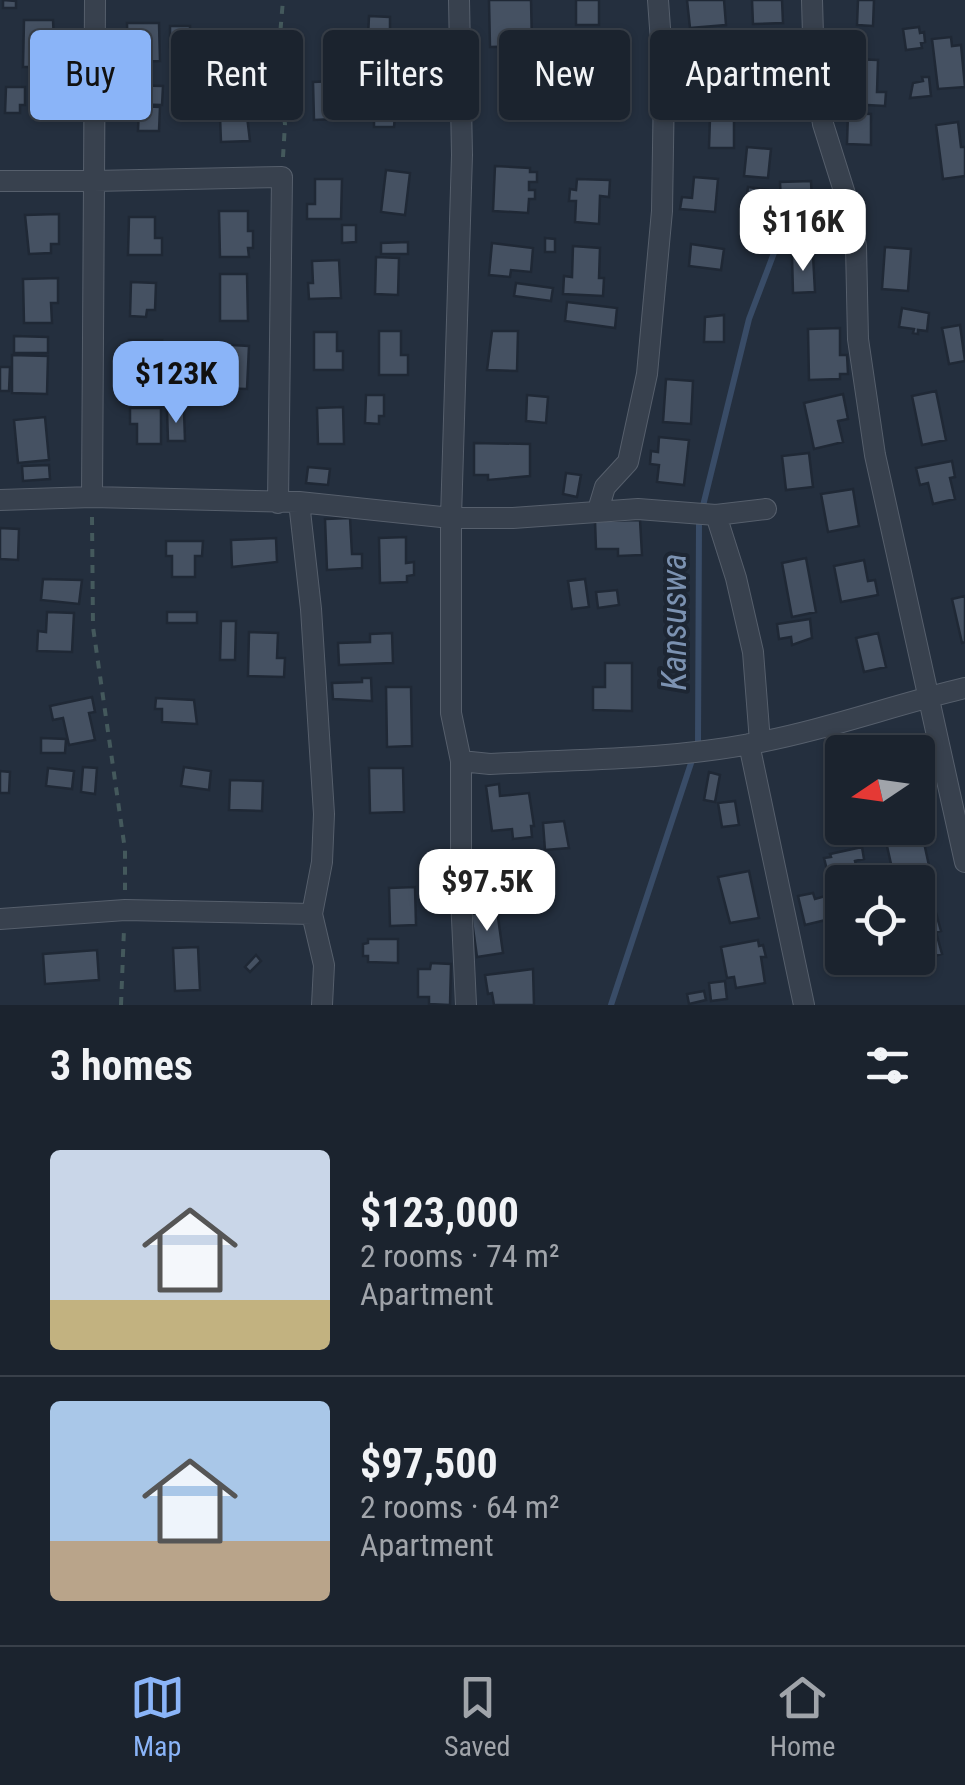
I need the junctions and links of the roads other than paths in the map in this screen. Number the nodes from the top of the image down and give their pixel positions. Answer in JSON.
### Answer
{"nodes":[{"id":1,"x":95,"y":0,"type":"edge"},
{"id":2,"x":459,"y":0,"type":"edge"},
{"id":3,"x":658,"y":0,"type":"edge"},
{"id":4,"x":812,"y":0,"type":"edge"},
{"id":5,"x":94,"y":180,"type":"junction"},
{"id":6,"x":0,"y":181,"type":"edge"},
{"id":7,"x":92,"y":497,"type":"junction"},
{"id":8,"x":0,"y":500,"type":"edge"},
{"id":9,"x":288,"y":503,"type":"junction"},
{"id":10,"x":766,"y":509,"type":"dead end"},
{"id":11,"x":598,"y":510,"type":"junction"},
{"id":12,"x":713,"y":515,"type":"junction"},
{"id":13,"x":451,"y":518,"type":"junction"},
{"id":14,"x":965,"y":688,"type":"edge"},
{"id":15,"x":929,"y":696,"type":"junction"},
{"id":16,"x":754,"y":743,"type":"junction"},
{"id":17,"x":461,"y":760,"type":"junction"},
{"id":18,"x":965,"y":862,"type":"edge"},
{"id":19,"x":312,"y":914,"type":"junction"},
{"id":20,"x":0,"y":919,"type":"edge"},
{"id":21,"x":322,"y":1005,"type":"edge"},
{"id":22,"x":466,"y":1005,"type":"edge"},
{"id":23,"x":804,"y":1005,"type":"edge"}],
"edges":[{"from":1,"to":5,"type":"street"},
{"from":2,"to":13,"type":"street"},
{"from":3,"to":11,"type":"street"},
{"from":4,"to":15,"type":"street"},
{"from":5,"to":6,"type":"street"},
{"from":5,"to":7,"type":"street"},
{"from":5,"to":9,"type":"street"},
{"from":7,"to":8,"type":"street"},
{"from":7,"to":9,"type":"street"},
{"from":9,"to":13,"type":"street"},
{"from":9,"to":19,"type":"street"},
{"from":10,"to":12,"type":"street"},
{"from":11,"to":12,"type":"street"},
{"from":11,"to":13,"type":"street"},
{"from":12,"to":16,"type":"street"},
{"from":13,"to":17,"type":"street"},
{"from":14,"to":15,"type":"street"},
{"from":15,"to":16,"type":"street"},
{"from":15,"to":18,"type":"street"},
{"from":16,"to":17,"type":"street"},
{"from":16,"to":23,"type":"street"},
{"from":17,"to":22,"type":"street"},
{"from":19,"to":20,"type":"street"},
{"from":19,"to":21,"type":"street"}]}
